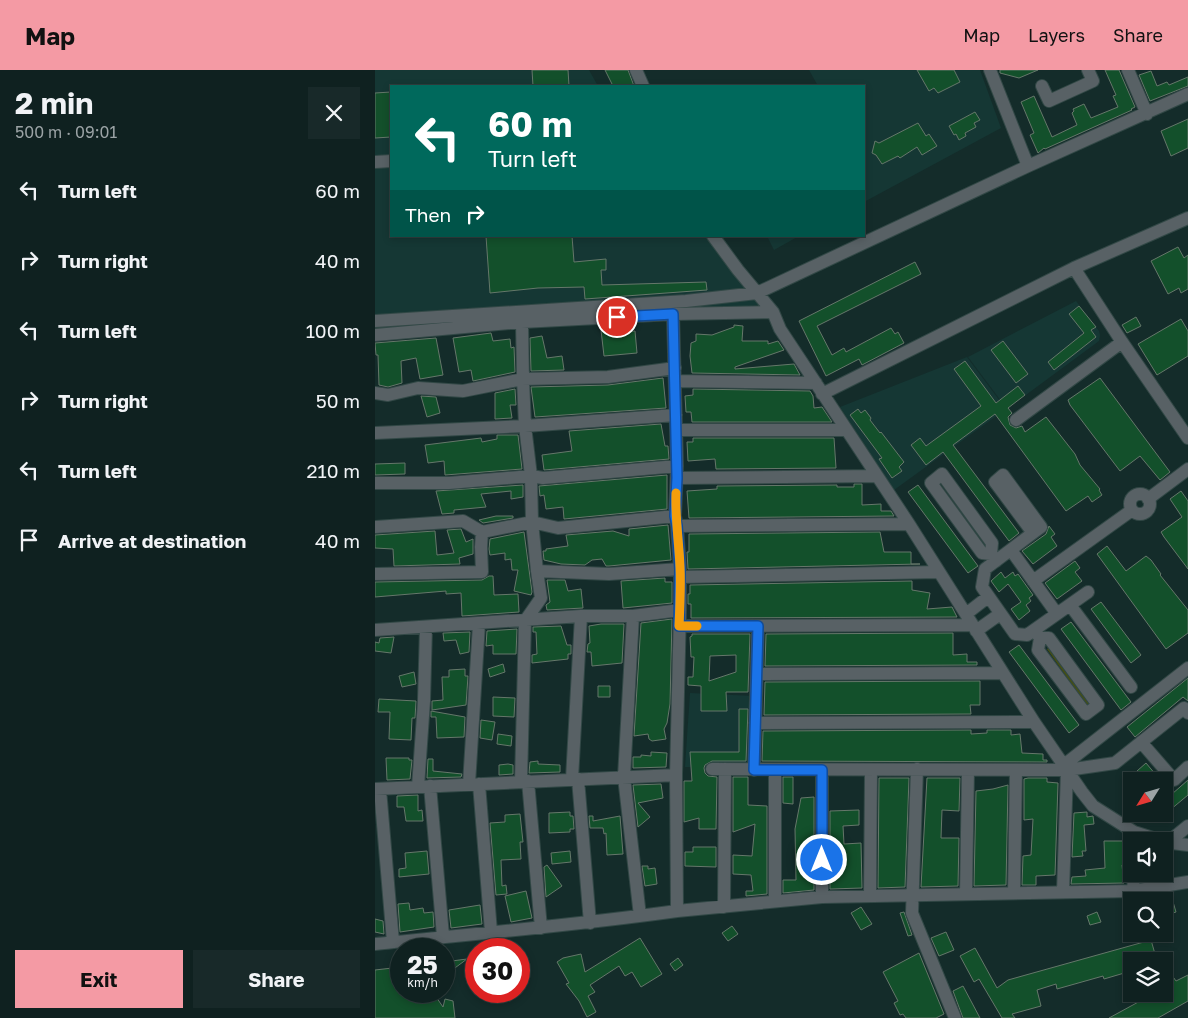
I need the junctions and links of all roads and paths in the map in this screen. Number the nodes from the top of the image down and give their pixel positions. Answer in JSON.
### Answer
{"nodes":[{"id":1,"x":636,"y":70,"type":"edge"},
{"id":2,"x":990,"y":70,"type":"edge"},
{"id":3,"x":1088,"y":70,"type":"edge"},
{"id":4,"x":1128,"y":70,"type":"edge"},
{"id":5,"x":643,"y":85,"type":"edge"},
{"id":6,"x":1042,"y":86,"type":"dead end"},
{"id":7,"x":1188,"y":94,"type":"edge"},
{"id":8,"x":1147,"y":114,"type":"junction"},
{"id":9,"x":390,"y":161,"type":"edge"},
{"id":10,"x":375,"y":162,"type":"edge"},
{"id":11,"x":1028,"y":166,"type":"junction"},
{"id":12,"x":1188,"y":218,"type":"edge"},
{"id":13,"x":714,"y":237,"type":"edge"},
{"id":14,"x":1074,"y":268,"type":"junction"},
{"id":15,"x":757,"y":293,"type":"junction"},
{"id":16,"x":773,"y":312,"type":"junction"},
{"id":17,"x":673,"y":314,"type":"junction"},
{"id":18,"x":375,"y":321,"type":"edge"},
{"id":19,"x":522,"y":322,"type":"junction"},
{"id":20,"x":375,"y":335,"type":"edge"},
{"id":21,"x":1122,"y":342,"type":"junction"},
{"id":22,"x":675,"y":374,"type":"junction"},
{"id":23,"x":523,"y":379,"type":"junction"},
{"id":24,"x":819,"y":389,"type":"junction"},
{"id":25,"x":375,"y":393,"type":"edge"},
{"id":26,"x":675,"y":415,"type":"junction"},
{"id":27,"x":1016,"y":420,"type":"dead end"},
{"id":28,"x":525,"y":426,"type":"junction"},
{"id":29,"x":676,"y":430,"type":"junction"},
{"id":30,"x":846,"y":430,"type":"junction"},
{"id":31,"x":375,"y":433,"type":"edge"},
{"id":32,"x":1188,"y":438,"type":"edge"},
{"id":33,"x":1188,"y":469,"type":"edge"},
{"id":34,"x":677,"y":472,"type":"junction"},
{"id":35,"x":531,"y":476,"type":"junction"},
{"id":36,"x":876,"y":476,"type":"junction"},
{"id":37,"x":375,"y":483,"type":"edge"},
{"id":38,"x":676,"y":521,"type":"junction"},
{"id":39,"x":532,"y":522,"type":"junction"},
{"id":40,"x":909,"y":524,"type":"junction"},
{"id":41,"x":375,"y":527,"type":"edge"},
{"id":42,"x":482,"y":532,"type":"junction"},
{"id":43,"x":1033,"y":533,"type":"dead end"},
{"id":44,"x":1011,"y":550,"type":"junction"},
{"id":45,"x":993,"y":558,"type":"junction"},
{"id":46,"x":537,"y":571,"type":"junction"},
{"id":47,"x":939,"y":572,"type":"junction"},
{"id":48,"x":680,"y":573,"type":"junction"},
{"id":49,"x":375,"y":574,"type":"edge"},
{"id":50,"x":1033,"y":582,"type":"junction"},
{"id":51,"x":1088,"y":592,"type":"dead end"},
{"id":52,"x":989,"y":597,"type":"junction"},
{"id":53,"x":1070,"y":605,"type":"junction"},
{"id":54,"x":680,"y":610,"type":"junction"},
{"id":55,"x":1000,"y":614,"type":"junction"},
{"id":56,"x":1057,"y":614,"type":"junction"},
{"id":57,"x":581,"y":616,"type":"junction"},
{"id":58,"x":633,"y":616,"type":"junction"},
{"id":59,"x":525,"y":621,"type":"junction"},
{"id":60,"x":971,"y":623,"type":"junction"},
{"id":61,"x":479,"y":624,"type":"junction"},
{"id":62,"x":679,"y":626,"type":"junction"},
{"id":63,"x":758,"y":626,"type":"junction"},
{"id":64,"x":426,"y":627,"type":"junction"},
{"id":65,"x":375,"y":630,"type":"edge"},
{"id":66,"x":1037,"y":634,"type":"junction"},
{"id":67,"x":1187,"y":670,"type":"edge"},
{"id":68,"x":1003,"y":673,"type":"junction"},
{"id":69,"x":757,"y":674,"type":"junction"},
{"id":70,"x":1131,"y":687,"type":"dead end"},
{"id":71,"x":1188,"y":713,"type":"edge"},
{"id":72,"x":1034,"y":722,"type":"junction"},
{"id":73,"x":755,"y":723,"type":"junction"},
{"id":74,"x":1141,"y":742,"type":"junction"},
{"id":75,"x":1066,"y":767,"type":"junction"},
{"id":76,"x":1188,"y":767,"type":"edge"},
{"id":77,"x":712,"y":769,"type":"dead end"},
{"id":78,"x":725,"y":769,"type":"junction"},
{"id":79,"x":917,"y":769,"type":"junction"},
{"id":80,"x":754,"y":770,"type":"junction"},
{"id":81,"x":775,"y":770,"type":"junction"},
{"id":82,"x":822,"y":770,"type":"junction"},
{"id":83,"x":871,"y":770,"type":"junction"},
{"id":84,"x":968,"y":770,"type":"junction"},
{"id":85,"x":1016,"y":770,"type":"junction"},
{"id":86,"x":676,"y":775,"type":"junction"},
{"id":87,"x":624,"y":777,"type":"junction"},
{"id":88,"x":575,"y":779,"type":"junction"},
{"id":89,"x":525,"y":781,"type":"junction"},
{"id":90,"x":474,"y":784,"type":"junction"},
{"id":91,"x":424,"y":787,"type":"junction"},
{"id":92,"x":377,"y":789,"type":"edge"},
{"id":93,"x":1188,"y":826,"type":"edge"},
{"id":94,"x":1127,"y":832,"type":"edge"},
{"id":95,"x":1173,"y":836,"type":"edge"},
{"id":96,"x":1173,"y":843,"type":"edge"},
{"id":97,"x":1188,"y":845,"type":"edge"},
{"id":98,"x":1134,"y":882,"type":"edge"},
{"id":99,"x":1188,"y":882,"type":"edge"},
{"id":100,"x":1133,"y":891,"type":"junction"},
{"id":101,"x":1063,"y":892,"type":"junction"},
{"id":102,"x":1014,"y":893,"type":"junction"},
{"id":103,"x":966,"y":894,"type":"junction"},
{"id":104,"x":913,"y":895,"type":"junction"},
{"id":105,"x":870,"y":896,"type":"junction"},
{"id":106,"x":822,"y":897,"type":"junction"},
{"id":107,"x":775,"y":901,"type":"junction"},
{"id":108,"x":724,"y":907,"type":"junction"},
{"id":109,"x":677,"y":912,"type":"junction"},
{"id":110,"x":640,"y":916,"type":"junction"},
{"id":111,"x":590,"y":923,"type":"junction"},
{"id":112,"x":541,"y":928,"type":"junction"},
{"id":113,"x":491,"y":932,"type":"junction"},
{"id":114,"x":443,"y":936,"type":"junction"},
{"id":115,"x":393,"y":938,"type":"edge"},
{"id":116,"x":426,"y":938,"type":"edge"},
{"id":117,"x":390,"y":942,"type":"edge"},
{"id":118,"x":375,"y":944,"type":"edge"},
{"id":119,"x":955,"y":1018,"type":"edge"}],
"edges":[{"from":1,"to":5,"type":"street"},
{"from":2,"to":11,"type":"street"},
{"from":3,"to":6,"type":"street"},
{"from":4,"to":8,"type":"street"},
{"from":7,"to":8,"type":"street"},
{"from":8,"to":11,"type":"street"},
{"from":9,"to":10,"type":"street"},
{"from":11,"to":15,"type":"street"},
{"from":12,"to":14,"type":"street"},
{"from":13,"to":15,"type":"street"},
{"from":14,"to":21,"type":"street"},
{"from":14,"to":24,"type":"street"},
{"from":15,"to":16,"type":"street"},
{"from":15,"to":18,"type":"street"},
{"from":16,"to":17,"type":"street"},
{"from":16,"to":24,"type":"street"},
{"from":17,"to":19,"type":"street"},
{"from":17,"to":22,"type":"street"},
{"from":19,"to":20,"type":"street"},
{"from":19,"to":23,"type":"street"},
{"from":21,"to":27,"type":"street"},
{"from":21,"to":32,"type":"street"},
{"from":22,"to":23,"type":"street"},
{"from":22,"to":24,"type":"street"},
{"from":22,"to":26,"type":"street"},
{"from":23,"to":25,"type":"street"},
{"from":23,"to":28,"type":"street"},
{"from":24,"to":30,"type":"street"},
{"from":26,"to":28,"type":"street"},
{"from":26,"to":29,"type":"street"},
{"from":28,"to":31,"type":"street"},
{"from":28,"to":35,"type":"street"},
{"from":29,"to":30,"type":"street"},
{"from":29,"to":34,"type":"street"},
{"from":30,"to":36,"type":"street"},
{"from":33,"to":50,"type":"street"},
{"from":34,"to":35,"type":"street"},
{"from":34,"to":36,"type":"street"},
{"from":34,"to":38,"type":"street"},
{"from":35,"to":37,"type":"street"},
{"from":35,"to":39,"type":"street"},
{"from":36,"to":40,"type":"street"},
{"from":38,"to":39,"type":"street"},
{"from":38,"to":40,"type":"street"},
{"from":38,"to":48,"type":"street"},
{"from":39,"to":42,"type":"street"},
{"from":39,"to":46,"type":"street"},
{"from":40,"to":47,"type":"street"},
{"from":41,"to":42,"type":"street"},
{"from":42,"to":49,"type":"street"},
{"from":43,"to":44,"type":"street"},
{"from":44,"to":45,"type":"street"},
{"from":44,"to":50,"type":"street"},
{"from":45,"to":45,"type":"street"},
{"from":45,"to":52,"type":"street"},
{"from":46,"to":48,"type":"street"},
{"from":46,"to":59,"type":"street"},
{"from":47,"to":48,"type":"street"},
{"from":47,"to":60,"type":"street"},
{"from":48,"to":54,"type":"street"},
{"from":50,"to":56,"type":"street"},
{"from":51,"to":53,"type":"street"},
{"from":52,"to":55,"type":"street"},
{"from":52,"to":60,"type":"street"},
{"from":53,"to":56,"type":"street"},
{"from":53,"to":70,"type":"street"},
{"from":54,"to":58,"type":"street"},
{"from":54,"to":62,"type":"street"},
{"from":55,"to":60,"type":"street"},
{"from":55,"to":66,"type":"street"},
{"from":56,"to":66,"type":"street"},
{"from":57,"to":58,"type":"street"},
{"from":57,"to":59,"type":"street"},
{"from":57,"to":88,"type":"street"},
{"from":58,"to":87,"type":"street"},
{"from":59,"to":61,"type":"street"},
{"from":59,"to":89,"type":"street"},
{"from":60,"to":63,"type":"street"},
{"from":60,"to":68,"type":"street"},
{"from":61,"to":64,"type":"street"},
{"from":61,"to":90,"type":"street"},
{"from":62,"to":63,"type":"street"},
{"from":62,"to":86,"type":"street"},
{"from":63,"to":69,"type":"street"},
{"from":64,"to":65,"type":"street"},
{"from":64,"to":91,"type":"street"},
{"from":66,"to":66,"type":"street"},
{"from":67,"to":75,"type":"street"},
{"from":68,"to":69,"type":"street"},
{"from":68,"to":72,"type":"street"},
{"from":69,"to":73,"type":"street"},
{"from":71,"to":74,"type":"street"},
{"from":72,"to":73,"type":"street"},
{"from":72,"to":75,"type":"street"},
{"from":73,"to":80,"type":"street"},
{"from":74,"to":75,"type":"street"},
{"from":74,"to":76,"type":"street"},
{"from":75,"to":85,"type":"street"},
{"from":75,"to":94,"type":"street"},
{"from":75,"to":101,"type":"street"},
{"from":77,"to":78,"type":"street"},
{"from":78,"to":80,"type":"street"},
{"from":78,"to":108,"type":"street"},
{"from":79,"to":83,"type":"street"},
{"from":79,"to":84,"type":"street"},
{"from":79,"to":104,"type":"street"},
{"from":80,"to":81,"type":"street"},
{"from":81,"to":82,"type":"street"},
{"from":81,"to":107,"type":"street"},
{"from":82,"to":83,"type":"street"},
{"from":82,"to":106,"type":"street"},
{"from":83,"to":105,"type":"street"},
{"from":84,"to":85,"type":"street"},
{"from":84,"to":103,"type":"street"},
{"from":85,"to":102,"type":"street"},
{"from":86,"to":87,"type":"street"},
{"from":86,"to":109,"type":"street"},
{"from":87,"to":88,"type":"street"},
{"from":87,"to":110,"type":"street"},
{"from":88,"to":89,"type":"street"},
{"from":88,"to":111,"type":"street"},
{"from":89,"to":90,"type":"street"},
{"from":89,"to":112,"type":"street"},
{"from":90,"to":91,"type":"street"},
{"from":90,"to":113,"type":"street"},
{"from":91,"to":92,"type":"street"},
{"from":91,"to":114,"type":"street"},
{"from":92,"to":115,"type":"street"},
{"from":93,"to":95,"type":"street"},
{"from":96,"to":97,"type":"street"},
{"from":98,"to":100,"type":"street"},
{"from":99,"to":100,"type":"street"},
{"from":100,"to":101,"type":"street"},
{"from":101,"to":102,"type":"street"},
{"from":102,"to":103,"type":"street"},
{"from":103,"to":104,"type":"street"},
{"from":104,"to":105,"type":"street"},
{"from":104,"to":119,"type":"street"},
{"from":105,"to":106,"type":"street"},
{"from":106,"to":107,"type":"street"},
{"from":107,"to":108,"type":"street"},
{"from":108,"to":109,"type":"street"},
{"from":109,"to":110,"type":"street"},
{"from":110,"to":111,"type":"street"},
{"from":111,"to":112,"type":"street"},
{"from":112,"to":113,"type":"street"},
{"from":113,"to":114,"type":"street"},
{"from":114,"to":116,"type":"street"},
{"from":117,"to":118,"type":"street"}]}
